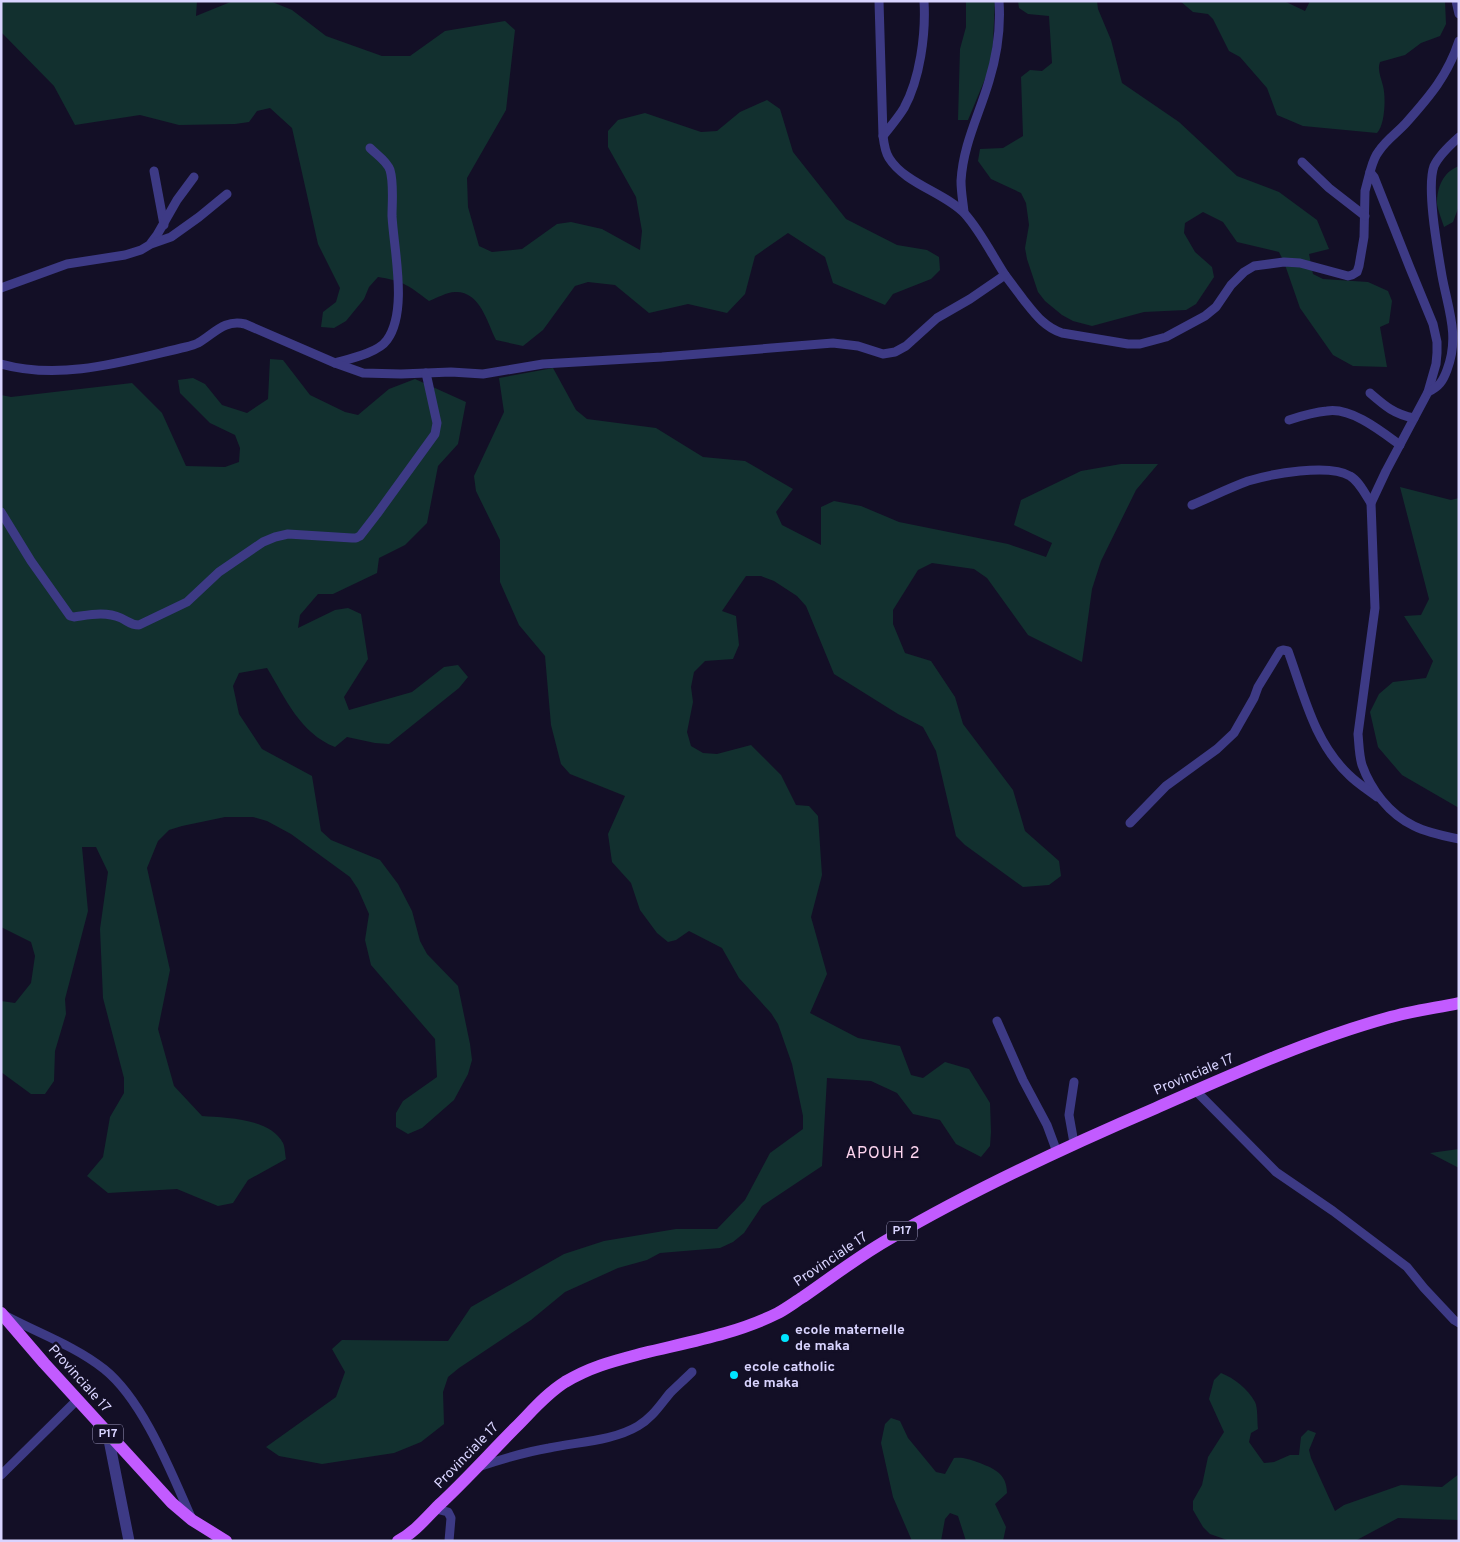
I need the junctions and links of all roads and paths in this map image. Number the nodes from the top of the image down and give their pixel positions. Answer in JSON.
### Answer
{"nodes":[{"id":1,"x":879,"y":1,"type":"edge"},
{"id":2,"x":924,"y":1,"type":"edge"},
{"id":3,"x":1000,"y":1,"type":"edge"},
{"id":4,"x":1456,"y":1,"type":"edge"},
{"id":5,"x":1459,"y":14,"type":"edge"},
{"id":6,"x":1459,"y":41,"type":"edge"},
{"id":7,"x":883,"y":136,"type":"junction"},
{"id":8,"x":1459,"y":137,"type":"edge"},
{"id":9,"x":370,"y":148,"type":"dead end"},
{"id":10,"x":1302,"y":162,"type":"dead end"},
{"id":11,"x":154,"y":171,"type":"dead end"},
{"id":12,"x":1370,"y":172,"type":"junction"},
{"id":13,"x":194,"y":177,"type":"dead end"},
{"id":14,"x":226,"y":194,"type":"dead end"},
{"id":15,"x":964,"y":212,"type":"junction"},
{"id":16,"x":1365,"y":216,"type":"junction"},
{"id":17,"x":164,"y":225,"type":"junction"},
{"id":18,"x":151,"y":244,"type":"junction"},
{"id":19,"x":1006,"y":276,"type":"junction"},
{"id":20,"x":1,"y":288,"type":"edge"},
{"id":21,"x":335,"y":363,"type":"junction"},
{"id":22,"x":1,"y":364,"type":"edge"},
{"id":23,"x":426,"y":372,"type":"junction"},
{"id":24,"x":1428,"y":392,"type":"junction"},
{"id":25,"x":1370,"y":393,"type":"dead end"},
{"id":26,"x":1414,"y":418,"type":"junction"},
{"id":27,"x":1289,"y":420,"type":"dead end"},
{"id":28,"x":1400,"y":445,"type":"junction"},
{"id":29,"x":1371,"y":503,"type":"junction"},
{"id":30,"x":1192,"y":506,"type":"dead end"},
{"id":31,"x":1,"y":512,"type":"edge"},
{"id":32,"x":1381,"y":800,"type":"junction"},
{"id":33,"x":1130,"y":823,"type":"dead end"},
{"id":34,"x":1459,"y":839,"type":"edge"},
{"id":35,"x":1459,"y":1003,"type":"edge"},
{"id":36,"x":997,"y":1021,"type":"dead end"},
{"id":37,"x":1074,"y":1082,"type":"dead end"},
{"id":38,"x":1195,"y":1090,"type":"junction"},
{"id":39,"x":1074,"y":1143,"type":"junction"},
{"id":40,"x":1057,"y":1152,"type":"junction"},
{"id":41,"x":1,"y":1313,"type":"edge"},
{"id":42,"x":1459,"y":1323,"type":"edge"},
{"id":43,"x":692,"y":1372,"type":"dead end"},
{"id":44,"x":77,"y":1400,"type":"junction"},
{"id":45,"x":108,"y":1435,"type":"junction"},
{"id":46,"x":478,"y":1467,"type":"junction"},
{"id":47,"x":1,"y":1474,"type":"edge"},
{"id":48,"x":436,"y":1509,"type":"junction"},
{"id":49,"x":192,"y":1520,"type":"junction"},
{"id":50,"x":405,"y":1539,"type":"edge"},
{"id":51,"x":129,"y":1541,"type":"edge"},
{"id":52,"x":226,"y":1541,"type":"edge"},
{"id":53,"x":449,"y":1541,"type":"edge"}],
"edges":[{"from":1,"to":7,"type":"street"},
{"from":2,"to":7,"type":"street"},
{"from":3,"to":15,"type":"street"},
{"from":4,"to":5,"type":"street"},
{"from":6,"to":12,"type":"street"},
{"from":7,"to":15,"type":"street"},
{"from":8,"to":24,"type":"street"},
{"from":9,"to":21,"type":"street"},
{"from":10,"to":16,"type":"street"},
{"from":11,"to":17,"type":"street"},
{"from":12,"to":16,"type":"street"},
{"from":12,"to":24,"type":"street"},
{"from":13,"to":17,"type":"street"},
{"from":14,"to":18,"type":"street"},
{"from":15,"to":19,"type":"street"},
{"from":16,"to":19,"type":"street"},
{"from":17,"to":18,"type":"street"},
{"from":18,"to":20,"type":"street"},
{"from":19,"to":23,"type":"street"},
{"from":21,"to":22,"type":"street"},
{"from":21,"to":23,"type":"street"},
{"from":23,"to":31,"type":"street"},
{"from":24,"to":26,"type":"street"},
{"from":25,"to":26,"type":"street"},
{"from":26,"to":28,"type":"street"},
{"from":27,"to":28,"type":"street"},
{"from":28,"to":29,"type":"street"},
{"from":29,"to":30,"type":"street"},
{"from":29,"to":32,"type":"street"},
{"from":32,"to":33,"type":"street"},
{"from":32,"to":34,"type":"street"},
{"from":35,"to":38,"type":"main road","name":"Provinciale 17","number":"P17"},
{"from":36,"to":40,"type":"street"},
{"from":37,"to":39,"type":"street"},
{"from":38,"to":39,"type":"main road","name":"Provinciale 17","number":"P17"},
{"from":38,"to":42,"type":"street"},
{"from":39,"to":40,"type":"main road","name":"Provinciale 17","number":"P17"},
{"from":40,"to":46,"type":"main road","name":"Provinciale 17","number":"P17"},
{"from":41,"to":44,"type":"main road","name":"Provinciale 17","number":"P17"},
{"from":41,"to":49,"type":"street"},
{"from":43,"to":46,"type":"street"},
{"from":44,"to":45,"type":"main road","name":"Provinciale 17","number":"P17"},
{"from":44,"to":47,"type":"street"},
{"from":45,"to":49,"type":"main road","name":"Provinciale 17","number":"P17"},
{"from":45,"to":51,"type":"street"},
{"from":46,"to":48,"type":"main road","name":"Provinciale 17","number":"P17"},
{"from":48,"to":50,"type":"main road","name":"Provinciale 17","number":"P17"},
{"from":48,"to":53,"type":"street"},
{"from":49,"to":52,"type":"main road","name":"Provinciale 17","number":"P17"}]}
